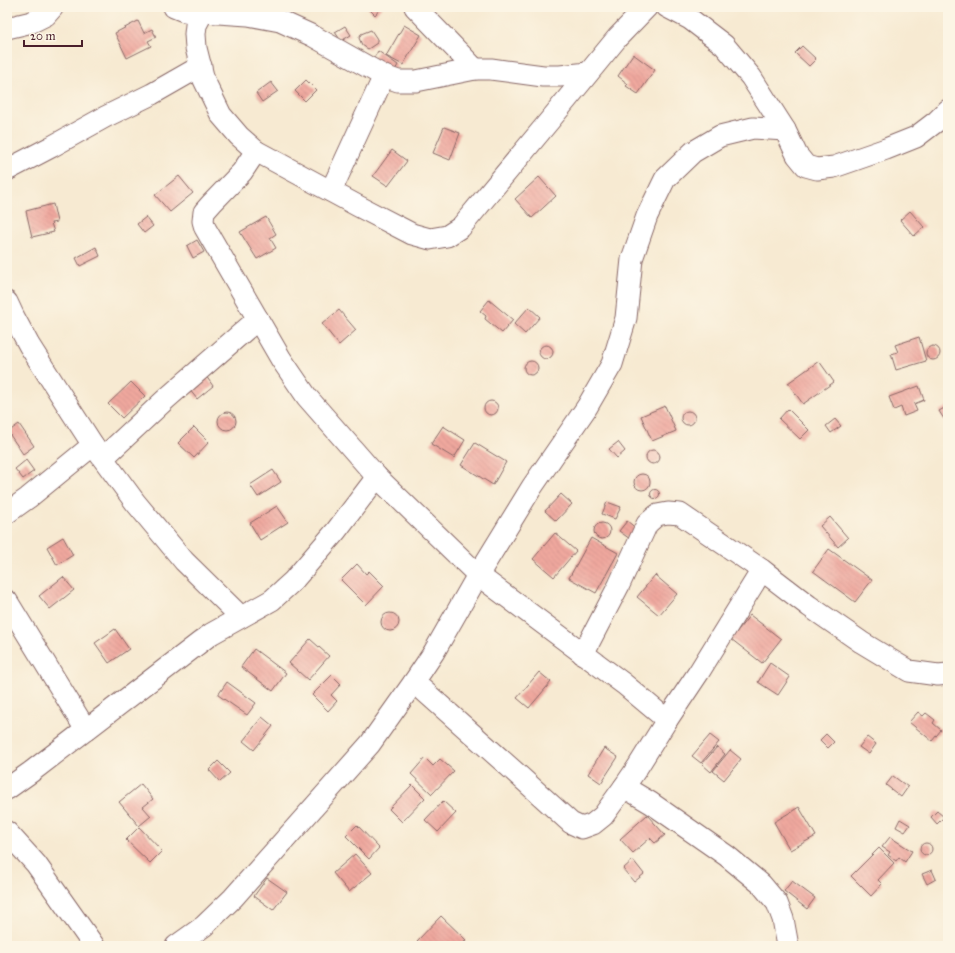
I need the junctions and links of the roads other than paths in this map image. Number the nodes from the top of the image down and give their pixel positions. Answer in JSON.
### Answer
{"nodes":[{"id":1,"x":53,"y":7,"type":"edge"},
{"id":2,"x":174,"y":7,"type":"edge"},
{"id":3,"x":415,"y":7,"type":"edge"},
{"id":4,"x":647,"y":7,"type":"edge"},
{"id":5,"x":667,"y":7,"type":"edge"},
{"id":6,"x":208,"y":10,"type":"edge"},
{"id":7,"x":10,"y":25,"type":"edge"},
{"id":8,"x":201,"y":66,"type":"junction"},
{"id":9,"x":475,"y":69,"type":"junction"},
{"id":10,"x":588,"y":73,"type":"junction"},
{"id":11,"x":384,"y":76,"type":"junction"},
{"id":12,"x":948,"y":110,"type":"edge"},
{"id":13,"x":785,"y":130,"type":"junction"},
{"id":14,"x":256,"y":151,"type":"junction"},
{"id":15,"x":7,"y":170,"type":"edge"},
{"id":16,"x":331,"y":191,"type":"junction"},
{"id":17,"x":7,"y":302,"type":"edge"},
{"id":18,"x":258,"y":319,"type":"junction"},
{"id":19,"x":98,"y":451,"type":"junction"},
{"id":20,"x":377,"y":478,"type":"junction"},
{"id":21,"x":7,"y":512,"type":"edge"},
{"id":22,"x":762,"y":570,"type":"junction"},
{"id":23,"x":478,"y":575,"type":"junction"},
{"id":24,"x":7,"y":601,"type":"edge"},
{"id":25,"x":241,"y":617,"type":"junction"},
{"id":26,"x":583,"y":654,"type":"junction"},
{"id":27,"x":948,"y":674,"type":"edge"},
{"id":28,"x":414,"y":682,"type":"junction"},
{"id":29,"x":667,"y":720,"type":"junction"},
{"id":30,"x":86,"y":730,"type":"junction"},
{"id":31,"x":624,"y":787,"type":"junction"},
{"id":32,"x":7,"y":789,"type":"edge"},
{"id":33,"x":7,"y":832,"type":"edge"},
{"id":34,"x":94,"y":946,"type":"edge"},
{"id":35,"x":176,"y":946,"type":"edge"},
{"id":36,"x":788,"y":946,"type":"edge"}],
"edges":[{"from":1,"to":7,"type":"street"},
{"from":2,"to":6,"type":"street"},
{"from":3,"to":9,"type":"street"},
{"from":4,"to":10,"type":"street"},
{"from":5,"to":13,"type":"street"},
{"from":6,"to":8,"type":"street"},
{"from":6,"to":11,"type":"street"},
{"from":8,"to":14,"type":"street"},
{"from":8,"to":15,"type":"street"},
{"from":9,"to":10,"type":"street"},
{"from":9,"to":11,"type":"street"},
{"from":10,"to":16,"type":"street"},
{"from":11,"to":16,"type":"street"},
{"from":12,"to":13,"type":"street"},
{"from":13,"to":23,"type":"street"},
{"from":14,"to":16,"type":"street"},
{"from":14,"to":18,"type":"street"},
{"from":17,"to":19,"type":"street"},
{"from":18,"to":19,"type":"street"},
{"from":18,"to":20,"type":"street"},
{"from":19,"to":21,"type":"street"},
{"from":19,"to":25,"type":"street"},
{"from":20,"to":23,"type":"street"},
{"from":20,"to":25,"type":"street"},
{"from":22,"to":26,"type":"street"},
{"from":22,"to":27,"type":"street"},
{"from":22,"to":29,"type":"street"},
{"from":23,"to":26,"type":"street"},
{"from":23,"to":28,"type":"street"},
{"from":24,"to":30,"type":"street"},
{"from":25,"to":30,"type":"street"},
{"from":26,"to":29,"type":"street"},
{"from":28,"to":31,"type":"street"},
{"from":28,"to":35,"type":"street"},
{"from":29,"to":31,"type":"street"},
{"from":30,"to":32,"type":"street"},
{"from":31,"to":36,"type":"street"},
{"from":33,"to":34,"type":"street"}]}
